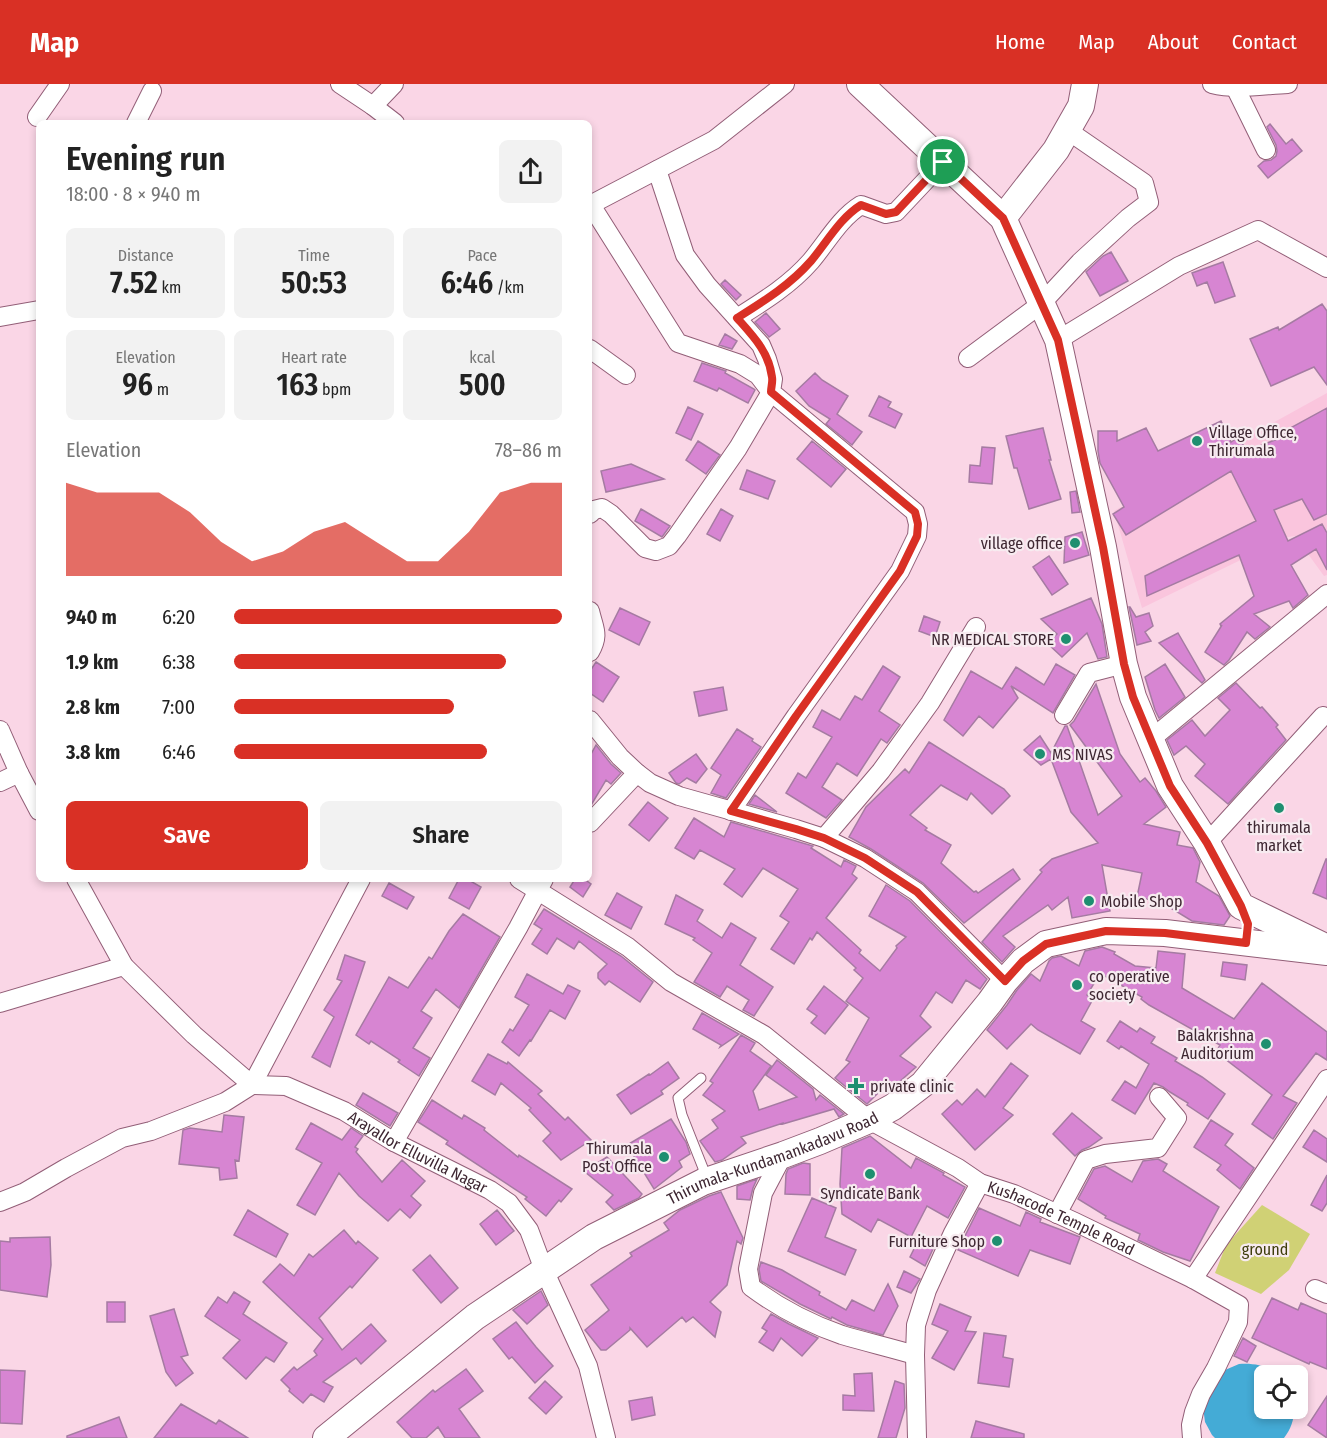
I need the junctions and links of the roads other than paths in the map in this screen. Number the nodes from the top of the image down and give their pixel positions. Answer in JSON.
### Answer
{"nodes":[{"id":1,"x":60,"y":84,"type":"edge"},
{"id":2,"x":340,"y":84,"type":"edge"},
{"id":3,"x":394,"y":84,"type":"edge"},
{"id":4,"x":785,"y":84,"type":"edge"},
{"id":5,"x":860,"y":84,"type":"edge"},
{"id":6,"x":1085,"y":84,"type":"edge"},
{"id":7,"x":1212,"y":84,"type":"edge"},
{"id":8,"x":1288,"y":84,"type":"edge"},
{"id":9,"x":151,"y":86,"type":"edge"},
{"id":10,"x":1235,"y":87,"type":"junction"},
{"id":11,"x":373,"y":106,"type":"junction"},
{"id":12,"x":37,"y":117,"type":"dead end"},
{"id":13,"x":137,"y":120,"type":"edge"},
{"id":14,"x":390,"y":120,"type":"edge"},
{"id":15,"x":1067,"y":130,"type":"junction"},
{"id":16,"x":1266,"y":150,"type":"dead end"},
{"id":17,"x":943,"y":162,"type":"junction"},
{"id":18,"x":657,"y":170,"type":"junction"},
{"id":19,"x":592,"y":204,"type":"edge"},
{"id":20,"x":592,"y":208,"type":"edge"},
{"id":21,"x":1003,"y":218,"type":"junction"},
{"id":22,"x":1327,"y":268,"type":"edge"},
{"id":23,"x":1041,"y":304,"type":"junction"},
{"id":24,"x":36,"y":311,"type":"edge"},
{"id":25,"x":0,"y":317,"type":"edge"},
{"id":26,"x":737,"y":318,"type":"junction"},
{"id":27,"x":1058,"y":340,"type":"junction"},
{"id":28,"x":592,"y":350,"type":"edge"},
{"id":29,"x":968,"y":358,"type":"dead end"},
{"id":30,"x":626,"y":375,"type":"dead end"},
{"id":31,"x":771,"y":392,"type":"junction"},
{"id":32,"x":592,"y":512,"type":"edge"},
{"id":33,"x":1327,"y":594,"type":"edge"},
{"id":34,"x":592,"y":617,"type":"edge"},
{"id":35,"x":976,"y":627,"type":"dead end"},
{"id":36,"x":592,"y":648,"type":"edge"},
{"id":37,"x":1124,"y":664,"type":"junction"},
{"id":38,"x":1064,"y":715,"type":"dead end"},
{"id":39,"x":1323,"y":716,"type":"dead end"},
{"id":40,"x":592,"y":722,"type":"edge"},
{"id":41,"x":0,"y":730,"type":"edge"},
{"id":42,"x":1150,"y":740,"type":"junction"},
{"id":43,"x":637,"y":773,"type":"junction"},
{"id":44,"x":19,"y":774,"type":"junction"},
{"id":45,"x":0,"y":782,"type":"edge"},
{"id":46,"x":36,"y":805,"type":"edge"},
{"id":47,"x":731,"y":811,"type":"junction"},
{"id":48,"x":592,"y":821,"type":"edge"},
{"id":49,"x":824,"y":838,"type":"junction"},
{"id":50,"x":1207,"y":843,"type":"junction"},
{"id":51,"x":78,"y":882,"type":"edge"},
{"id":52,"x":359,"y":882,"type":"edge"},
{"id":53,"x":542,"y":885,"type":"edge"},
{"id":54,"x":1241,"y":906,"type":"junction"},
{"id":55,"x":1246,"y":943,"type":"junction"},
{"id":56,"x":1327,"y":950,"type":"edge"},
{"id":57,"x":124,"y":966,"type":"junction"},
{"id":58,"x":1005,"y":981,"type":"junction"},
{"id":59,"x":0,"y":1003,"type":"edge"},
{"id":60,"x":701,"y":1078,"type":"dead end"},
{"id":61,"x":1327,"y":1079,"type":"edge"},
{"id":62,"x":252,"y":1085,"type":"junction"},
{"id":63,"x":1159,"y":1097,"type":"dead end"},
{"id":64,"x":869,"y":1120,"type":"junction"},
{"id":65,"x":394,"y":1142,"type":"junction"},
{"id":66,"x":783,"y":1155,"type":"junction"},
{"id":67,"x":703,"y":1182,"type":"junction"},
{"id":68,"x":980,"y":1183,"type":"junction"},
{"id":69,"x":0,"y":1202,"type":"edge"},
{"id":70,"x":1057,"y":1214,"type":"junction"},
{"id":71,"x":544,"y":1270,"type":"junction"},
{"id":72,"x":1193,"y":1279,"type":"junction"},
{"id":73,"x":915,"y":1355,"type":"junction"},
{"id":74,"x":326,"y":1438,"type":"edge"},
{"id":75,"x":606,"y":1438,"type":"edge"},
{"id":76,"x":917,"y":1438,"type":"edge"},
{"id":77,"x":1192,"y":1438,"type":"edge"}],
"edges":[{"from":1,"to":12,"type":"street"},
{"from":2,"to":11,"type":"street"},
{"from":3,"to":11,"type":"street"},
{"from":4,"to":18,"type":"street"},
{"from":5,"to":17,"type":"main road"},
{"from":6,"to":15,"type":"main road"},
{"from":7,"to":10,"type":"street"},
{"from":8,"to":10,"type":"street"},
{"from":9,"to":13,"type":"street"},
{"from":10,"to":16,"type":"street"},
{"from":11,"to":14,"type":"street"},
{"from":15,"to":21,"type":"main road"},
{"from":15,"to":23,"type":"street"},
{"from":17,"to":21,"type":"main road"},
{"from":17,"to":26,"type":"street"},
{"from":18,"to":19,"type":"street"},
{"from":18,"to":26,"type":"street"},
{"from":20,"to":31,"type":"street"},
{"from":21,"to":23,"type":"main road"},
{"from":22,"to":27,"type":"street"},
{"from":23,"to":27,"type":"main road"},
{"from":23,"to":29,"type":"street"},
{"from":24,"to":25,"type":"street"},
{"from":26,"to":31,"type":"street"},
{"from":27,"to":37,"type":"main road"},
{"from":28,"to":30,"type":"street"},
{"from":31,"to":32,"type":"street"},
{"from":31,"to":47,"type":"street"},
{"from":33,"to":42,"type":"street"},
{"from":34,"to":36,"type":"street"},
{"from":35,"to":49,"type":"street"},
{"from":37,"to":38,"type":"street"},
{"from":37,"to":42,"type":"main road"},
{"from":39,"to":50,"type":"street"},
{"from":40,"to":43,"type":"street"},
{"from":41,"to":44,"type":"street"},
{"from":42,"to":50,"type":"main road"},
{"from":43,"to":47,"type":"street"},
{"from":43,"to":48,"type":"street"},
{"from":44,"to":45,"type":"street"},
{"from":44,"to":46,"type":"street"},
{"from":47,"to":49,"type":"street"},
{"from":49,"to":58,"type":"street"},
{"from":50,"to":54,"type":"main road"},
{"from":51,"to":57,"type":"street"},
{"from":52,"to":62,"type":"street"},
{"from":53,"to":64,"type":"street","name":"Kushacode Temple Road"},
{"from":53,"to":65,"type":"street"},
{"from":54,"to":55,"type":"main road"},
{"from":54,"to":56,"type":"main road"},
{"from":55,"to":56,"type":"main road","name":"Thirumala-Kundamankadavu Road"},
{"from":55,"to":58,"type":"main road","name":"Thirumala-Kundamankadavu Road"},
{"from":57,"to":59,"type":"street"},
{"from":57,"to":62,"type":"street"},
{"from":58,"to":64,"type":"main road","name":"Thirumala-Kundamankadavu Road"},
{"from":60,"to":67,"type":"lane"},
{"from":61,"to":72,"type":"street"},
{"from":62,"to":65,"type":"street","name":"Arayallor Elluvilla Nagar"},
{"from":62,"to":69,"type":"street"},
{"from":63,"to":70,"type":"street"},
{"from":64,"to":66,"type":"main road","name":"Thirumala-Kundamankadavu Road"},
{"from":64,"to":68,"type":"street","name":"Kushacode Temple Road"},
{"from":65,"to":71,"type":"street","name":"Arayallor Elluvilla Nagar"},
{"from":66,"to":67,"type":"main road","name":"Thirumala-Kundamankadavu Road"},
{"from":66,"to":73,"type":"street"},
{"from":67,"to":71,"type":"main road","name":"Thirumala-Kundamankadavu Road"},
{"from":68,"to":70,"type":"street","name":"Kushacode Temple Road"},
{"from":68,"to":73,"type":"street"},
{"from":70,"to":72,"type":"street","name":"Kushacode Temple Road"},
{"from":71,"to":74,"type":"main road","name":"Thirumala-Kundamankadavu Road"},
{"from":71,"to":75,"type":"street","name":"Arayallor Elluvilla Nagar"},
{"from":72,"to":77,"type":"street","name":"Kushacode Temple Road"},
{"from":73,"to":76,"type":"street"}]}
